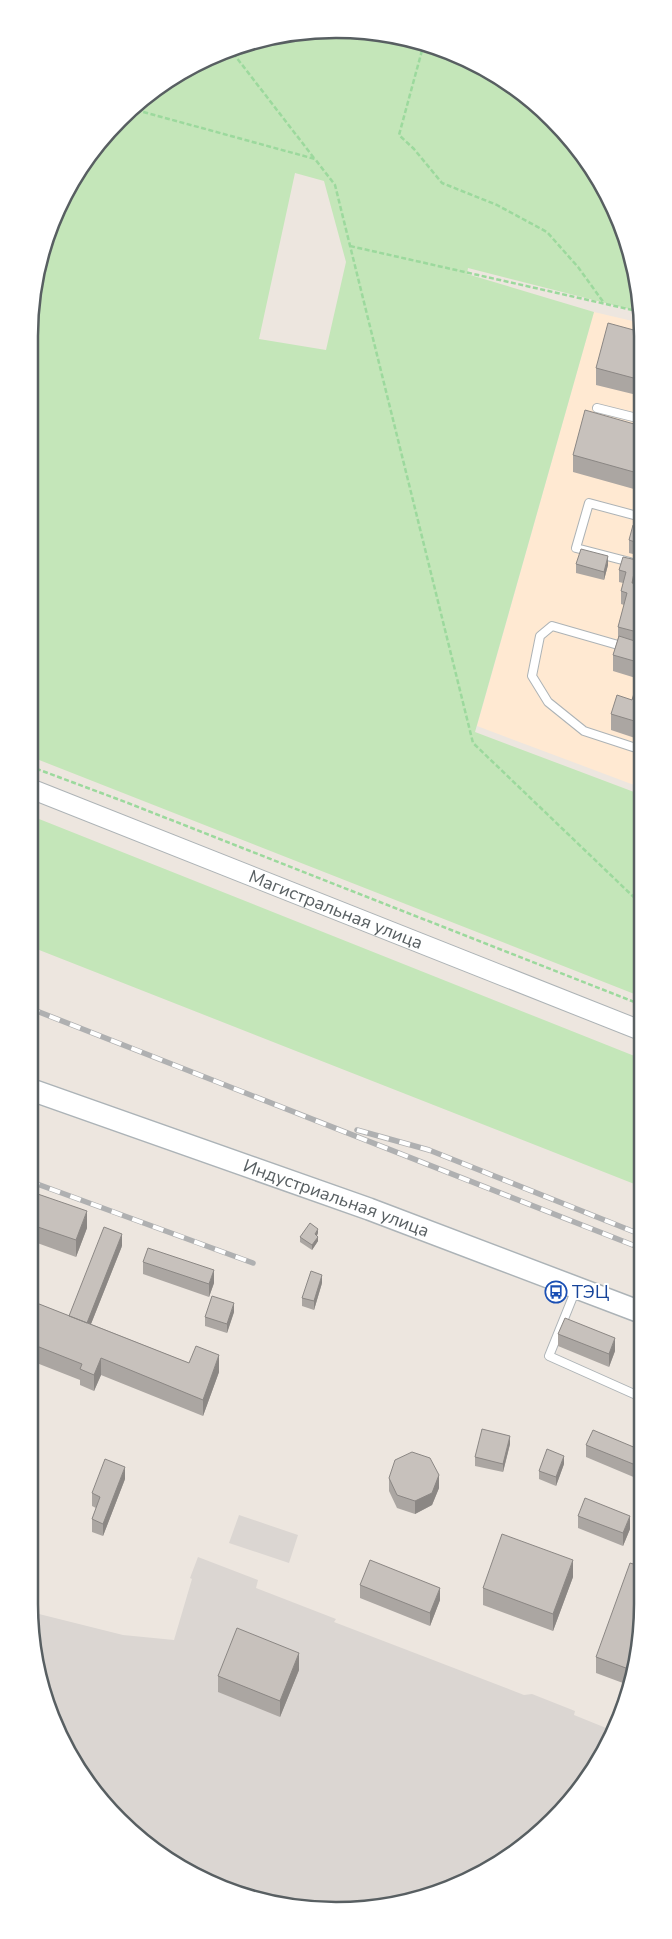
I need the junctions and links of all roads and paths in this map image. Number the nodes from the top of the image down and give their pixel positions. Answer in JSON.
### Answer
{"nodes":[{"id":1,"x":422,"y":50,"type":"edge"},
{"id":2,"x":235,"y":55,"type":"edge"},
{"id":3,"x":140,"y":111,"type":"edge"},
{"id":4,"x":315,"y":159,"type":"junction"},
{"id":5,"x":350,"y":246,"type":"junction"},
{"id":6,"x":604,"y":303,"type":"junction"},
{"id":7,"x":633,"y":310,"type":"edge"},
{"id":8,"x":597,"y":408,"type":"dead end"},
{"id":9,"x":634,"y":417,"type":"edge"},
{"id":10,"x":634,"y":515,"type":"edge"},
{"id":11,"x":634,"y":563,"type":"edge"},
{"id":12,"x":632,"y":649,"type":"edge"},
{"id":13,"x":634,"y":747,"type":"edge"},
{"id":14,"x":38,"y":769,"type":"edge"},
{"id":15,"x":38,"y":792,"type":"edge"},
{"id":16,"x":634,"y":897,"type":"edge"},
{"id":17,"x":634,"y":1001,"type":"edge"},
{"id":18,"x":634,"y":1028,"type":"edge"},
{"id":19,"x":38,"y":1092,"type":"edge"},
{"id":20,"x":576,"y":1289,"type":"junction"},
{"id":21,"x":634,"y":1311,"type":"edge"},
{"id":22,"x":634,"y":1394,"type":"edge"}],
"edges":[{"from":1,"to":6,"type":"path"},
{"from":2,"to":4,"type":"path"},
{"from":3,"to":4,"type":"path"},
{"from":4,"to":5,"type":"path"},
{"from":5,"to":6,"type":"path"},
{"from":5,"to":16,"type":"path"},
{"from":6,"to":7,"type":"path"},
{"from":8,"to":9,"type":"lane"},
{"from":10,"to":11,"type":"lane"},
{"from":12,"to":13,"type":"lane"},
{"from":14,"to":17,"type":"path"},
{"from":15,"to":18,"type":"street","name":"Магистральная улица"},
{"from":19,"to":20,"type":"main road","name":"Индустриальная улица"},
{"from":20,"to":21,"type":"main road","name":"Индустриальная улица"},
{"from":20,"to":22,"type":"lane"}]}
